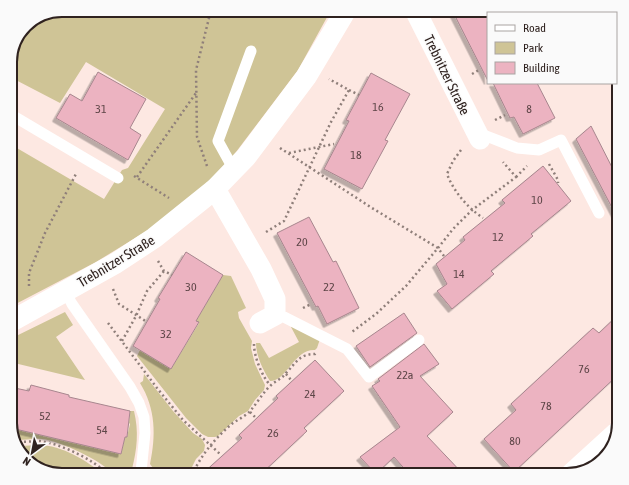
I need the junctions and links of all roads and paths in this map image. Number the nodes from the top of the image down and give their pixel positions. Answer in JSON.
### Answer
{"nodes":[{"id":1,"x":209,"y":17,"type":"edge"},
{"id":2,"x":342,"y":17,"type":"edge"},
{"id":3,"x":418,"y":17,"type":"edge"},
{"id":4,"x":251,"y":51,"type":"dead end"},
{"id":5,"x":325,"y":77,"type":"dead end"},
{"id":6,"x":349,"y":90,"type":"junction"},
{"id":7,"x":197,"y":92,"type":"junction"},
{"id":8,"x":359,"y":95,"type":"dead end"},
{"id":9,"x":17,"y":118,"type":"edge"},
{"id":10,"x":478,"y":136,"type":"junction"},
{"id":11,"x":334,"y":144,"type":"dead end"},
{"id":12,"x":275,"y":145,"type":"dead end"},
{"id":13,"x":319,"y":146,"type":"junction"},
{"id":14,"x":289,"y":154,"type":"junction"},
{"id":15,"x":82,"y":156,"type":"junction"},
{"id":16,"x":310,"y":168,"type":"junction"},
{"id":17,"x":234,"y":170,"type":"junction"},
{"id":18,"x":553,"y":170,"type":"dead end"},
{"id":19,"x":137,"y":177,"type":"dead end"},
{"id":20,"x":118,"y":178,"type":"dead end"},
{"id":21,"x":558,"y":182,"type":"dead end"},
{"id":22,"x":215,"y":188,"type":"junction"},
{"id":23,"x":472,"y":210,"type":"junction"},
{"id":24,"x":599,"y":213,"type":"dead end"},
{"id":25,"x":483,"y":218,"type":"dead end"},
{"id":26,"x":247,"y":242,"type":"junction"},
{"id":27,"x":438,"y":248,"type":"junction"},
{"id":28,"x":444,"y":256,"type":"dead end"},
{"id":29,"x":172,"y":275,"type":"dead end"},
{"id":30,"x":111,"y":284,"type":"dead end"},
{"id":31,"x":65,"y":291,"type":"junction"},
{"id":32,"x":34,"y":308,"type":"junction"},
{"id":33,"x":136,"y":316,"type":"junction"},
{"id":34,"x":17,"y":318,"type":"edge"},
{"id":35,"x":105,"y":318,"type":"dead end"},
{"id":36,"x":268,"y":319,"type":"junction"},
{"id":37,"x":147,"y":322,"type":"dead end"},
{"id":38,"x":328,"y":340,"type":"junction"},
{"id":39,"x":419,"y":340,"type":"dead end"},
{"id":40,"x":122,"y":341,"type":"junction"},
{"id":41,"x":286,"y":374,"type":"junction"},
{"id":42,"x":291,"y":380,"type":"dead end"},
{"id":43,"x":270,"y":385,"type":"junction"},
{"id":44,"x":250,"y":412,"type":"junction"},
{"id":45,"x":256,"y":418,"type":"dead end"},
{"id":46,"x":609,"y":440,"type":"edge"},
{"id":47,"x":21,"y":442,"type":"edge"},
{"id":48,"x":210,"y":446,"type":"junction"},
{"id":49,"x":220,"y":454,"type":"dead end"},
{"id":50,"x":580,"y":466,"type":"edge"},
{"id":51,"x":101,"y":468,"type":"edge"},
{"id":52,"x":141,"y":468,"type":"edge"},
{"id":53,"x":195,"y":468,"type":"edge"}],
"edges":[{"from":1,"to":7,"type":"path"},
{"from":2,"to":17,"type":"street","name":"Trebnitzer Straße"},
{"from":3,"to":10,"type":"street","name":"Trebnitzer Straße"},
{"from":4,"to":17,"type":"lane"},
{"from":5,"to":6,"type":"path"},
{"from":6,"to":8,"type":"path"},
{"from":6,"to":13,"type":"path"},
{"from":7,"to":19,"type":"path"},
{"from":7,"to":22,"type":"path"},
{"from":9,"to":15,"type":"lane"},
{"from":10,"to":23,"type":"path"},
{"from":10,"to":23,"type":"path"},
{"from":10,"to":24,"type":"lane"},
{"from":11,"to":13,"type":"path"},
{"from":12,"to":14,"type":"path"},
{"from":13,"to":14,"type":"path"},
{"from":13,"to":16,"type":"path"},
{"from":14,"to":16,"type":"path"},
{"from":15,"to":20,"type":"lane"},
{"from":15,"to":32,"type":"path"},
{"from":16,"to":26,"type":"path"},
{"from":16,"to":27,"type":"path"},
{"from":17,"to":22,"type":"street","name":"Trebnitzer Straße"},
{"from":18,"to":21,"type":"path"},
{"from":22,"to":26,"type":"street"},
{"from":22,"to":31,"type":"street","name":"Trebnitzer Straße"},
{"from":23,"to":25,"type":"path"},
{"from":23,"to":27,"type":"path"},
{"from":26,"to":36,"type":"street"},
{"from":27,"to":28,"type":"path"},
{"from":27,"to":38,"type":"path"},
{"from":29,"to":33,"type":"path"},
{"from":30,"to":33,"type":"path"},
{"from":31,"to":32,"type":"street","name":"Trebnitzer Straße"},
{"from":31,"to":52,"type":"lane"},
{"from":32,"to":34,"type":"street","name":"Trebnitzer Straße"},
{"from":33,"to":37,"type":"path"},
{"from":33,"to":40,"type":"path"},
{"from":35,"to":40,"type":"path"},
{"from":36,"to":38,"type":"lane"},
{"from":36,"to":43,"type":"path"},
{"from":38,"to":39,"type":"lane"},
{"from":38,"to":41,"type":"path"},
{"from":40,"to":48,"type":"path"},
{"from":41,"to":42,"type":"path"},
{"from":41,"to":43,"type":"path"},
{"from":43,"to":44,"type":"path"},
{"from":44,"to":45,"type":"path"},
{"from":44,"to":48,"type":"path"},
{"from":46,"to":50,"type":"street"},
{"from":47,"to":51,"type":"path"},
{"from":48,"to":49,"type":"path"},
{"from":48,"to":53,"type":"path"}]}
